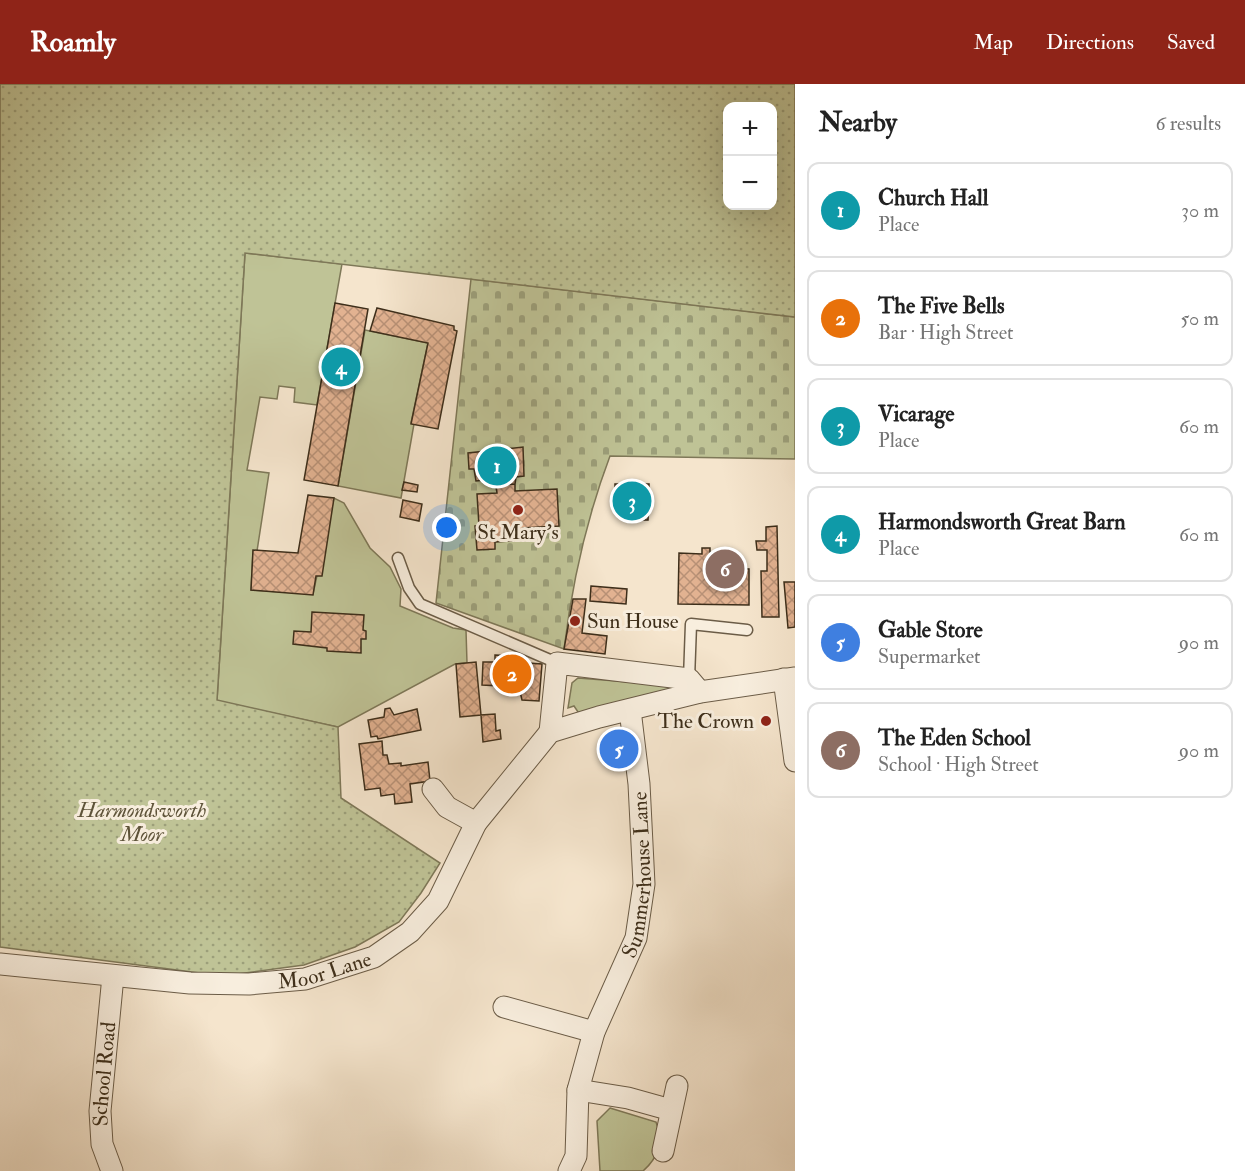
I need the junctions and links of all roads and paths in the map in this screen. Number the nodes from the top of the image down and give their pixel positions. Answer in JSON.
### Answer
{"nodes":[{"id":1,"x":398,"y":558,"type":"dead end"},
{"id":2,"x":747,"y":630,"type":"dead end"},
{"id":3,"x":557,"y":663,"type":"junction"},
{"id":4,"x":790,"y":678,"type":"edge"},
{"id":5,"x":695,"y":686,"type":"junction"},
{"id":6,"x":630,"y":710,"type":"junction"},
{"id":7,"x":545,"y":738,"type":"junction"},
{"id":8,"x":795,"y":760,"type":"edge"},
{"id":9,"x":433,"y":789,"type":"dead end"},
{"id":10,"x":476,"y":823,"type":"junction"},
{"id":11,"x":0,"y":963,"type":"edge"},
{"id":12,"x":112,"y":976,"type":"junction"},
{"id":13,"x":504,"y":1006,"type":"dead end"},
{"id":14,"x":594,"y":1032,"type":"junction"},
{"id":15,"x":677,"y":1086,"type":"dead end"},
{"id":16,"x":578,"y":1090,"type":"junction"},
{"id":17,"x":671,"y":1110,"type":"junction"},
{"id":18,"x":663,"y":1151,"type":"dead end"},
{"id":19,"x":112,"y":1171,"type":"edge"},
{"id":20,"x":569,"y":1171,"type":"edge"}],
"edges":[{"from":1,"to":3,"type":"lane"},
{"from":2,"to":5,"type":"lane"},
{"from":3,"to":5,"type":"street"},
{"from":3,"to":7,"type":"street"},
{"from":4,"to":5,"type":"street"},
{"from":4,"to":8,"type":"street"},
{"from":5,"to":6,"type":"street"},
{"from":6,"to":7,"type":"street"},
{"from":6,"to":14,"type":"street","name":"Summerhouse Lane"},
{"from":7,"to":10,"type":"street","name":"Moor Lane"},
{"from":9,"to":10,"type":"street"},
{"from":10,"to":12,"type":"street","name":"Moor Lane"},
{"from":11,"to":12,"type":"street","name":"Moor Lane"},
{"from":12,"to":19,"type":"street","name":"School Road"},
{"from":13,"to":14,"type":"street"},
{"from":14,"to":16,"type":"street","name":"Summerhouse Lane"},
{"from":15,"to":17,"type":"street"},
{"from":16,"to":17,"type":"street"},
{"from":16,"to":20,"type":"street","name":"Summerhouse Lane"},
{"from":17,"to":18,"type":"street"}]}
